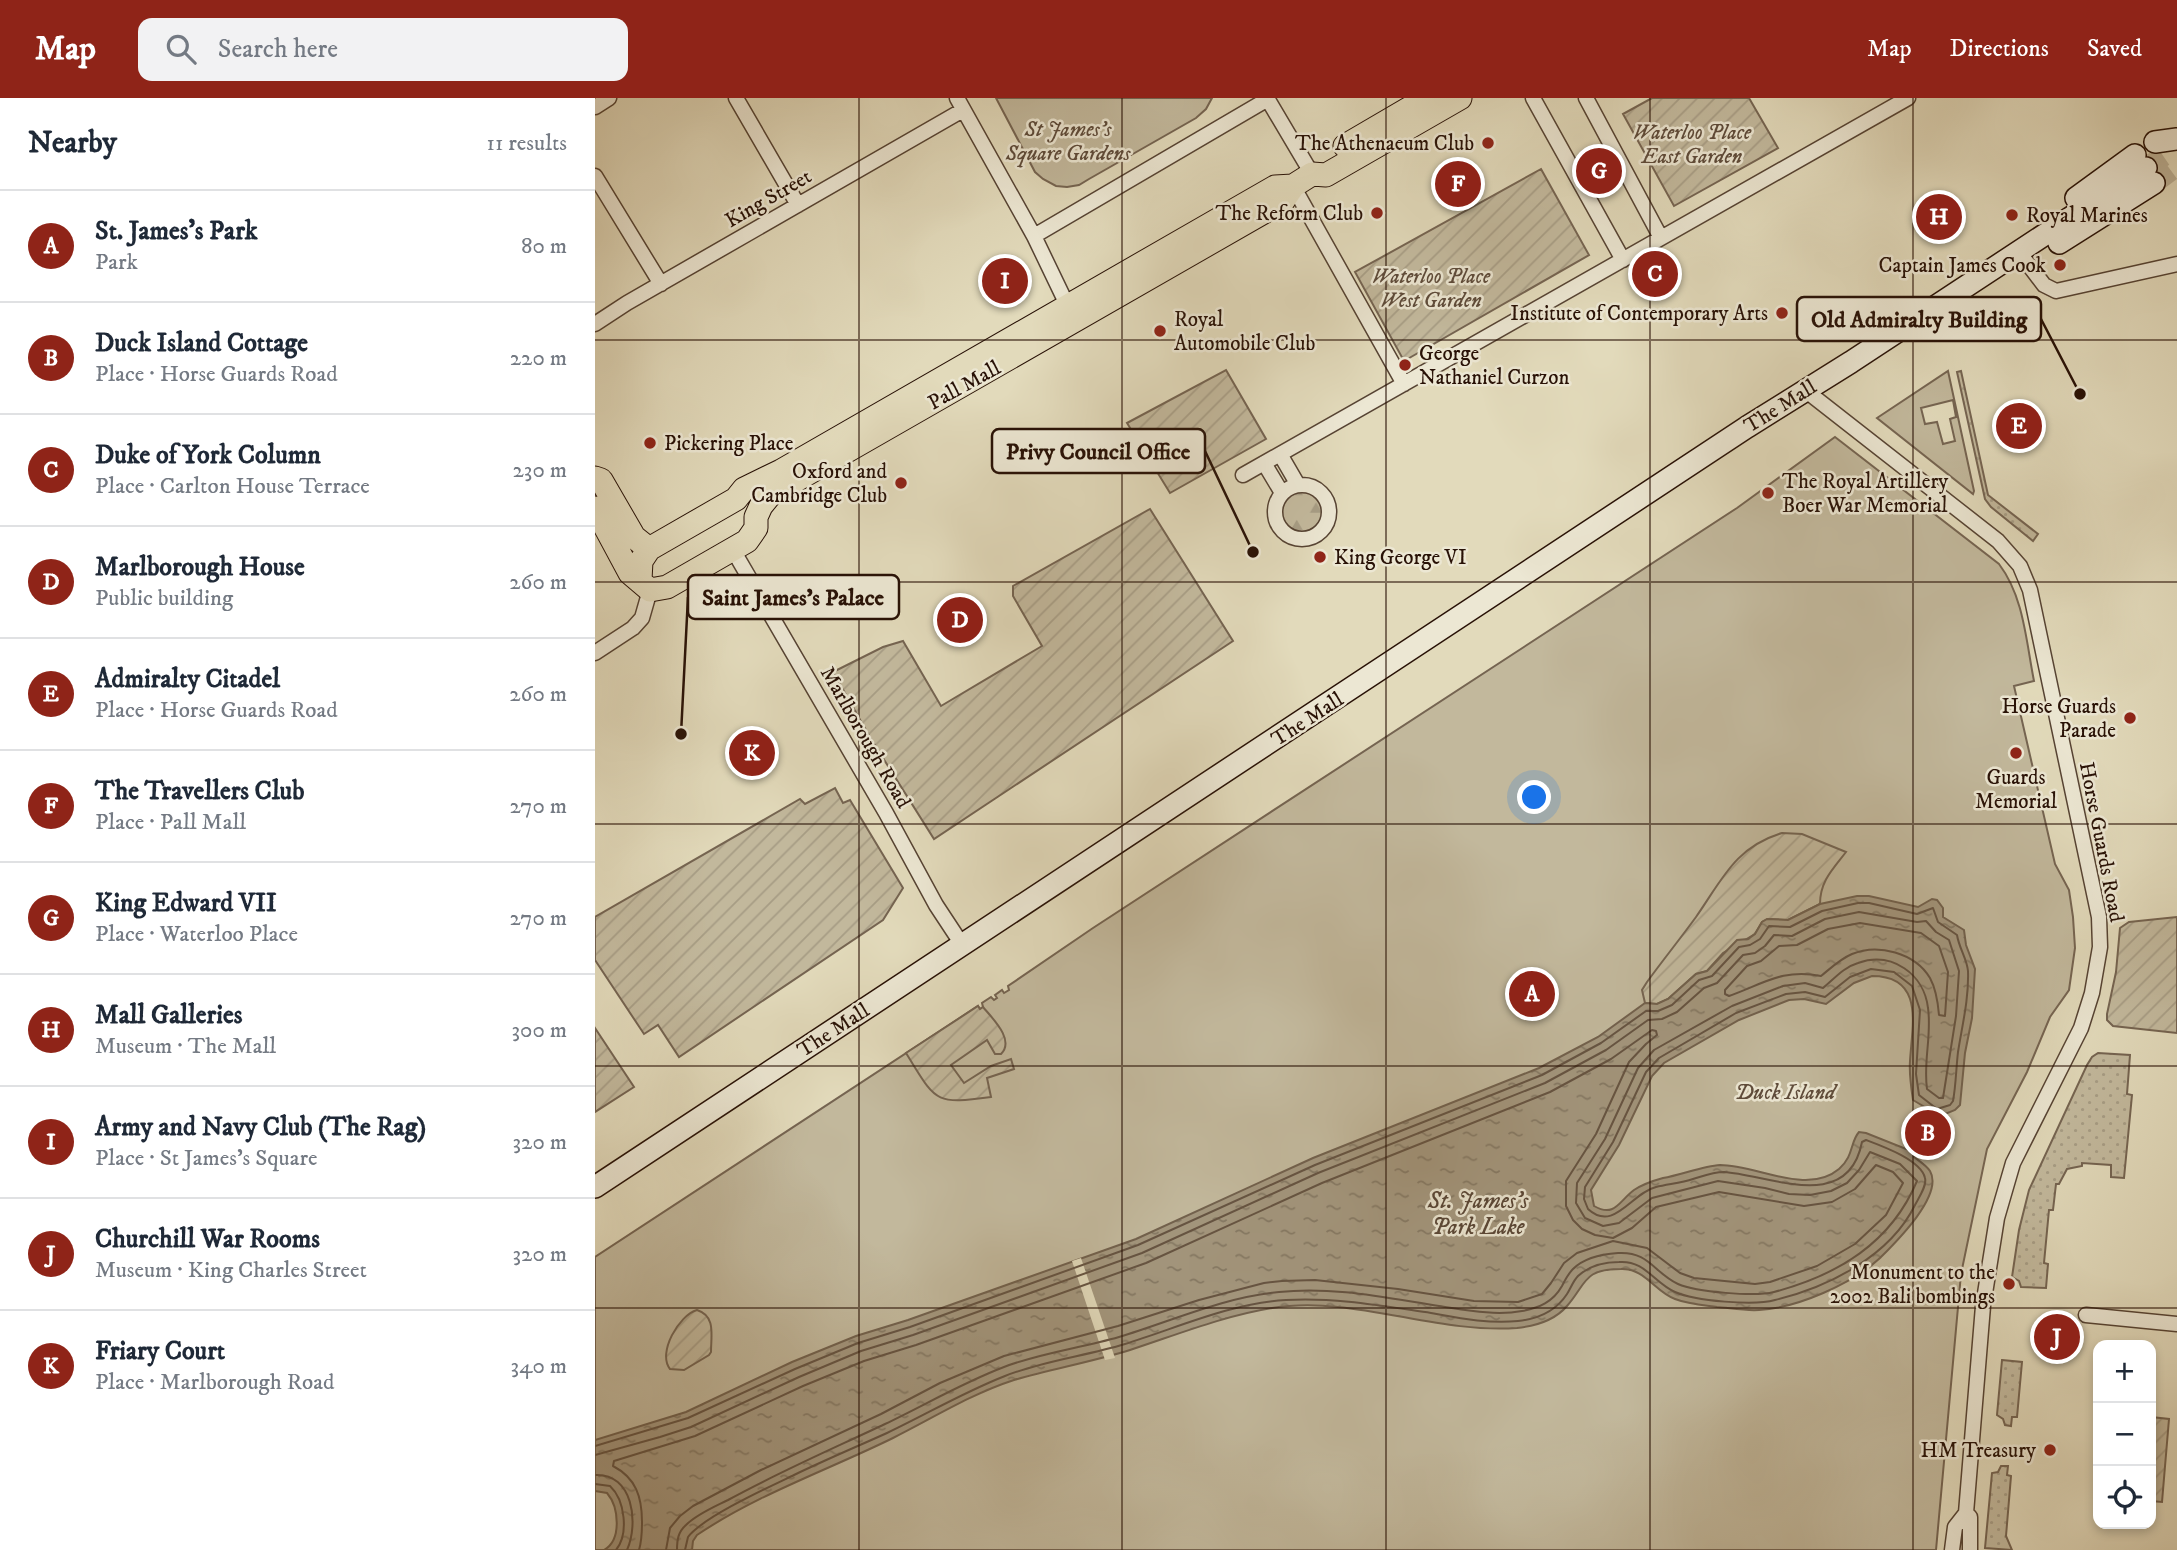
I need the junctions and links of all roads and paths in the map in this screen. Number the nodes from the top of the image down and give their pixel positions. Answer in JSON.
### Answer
{"nodes":[{"id":1,"x":609,"y":98,"type":"edge"},
{"id":2,"x":736,"y":98,"type":"edge"},
{"id":3,"x":1268,"y":98,"type":"edge"},
{"id":4,"x":1427,"y":98,"type":"edge"},
{"id":5,"x":1460,"y":98,"type":"edge"},
{"id":6,"x":1533,"y":98,"type":"edge"},
{"id":7,"x":1586,"y":98,"type":"edge"},
{"id":8,"x":1908,"y":98,"type":"edge"},
{"id":9,"x":960,"y":104,"type":"edge"},
{"id":10,"x":595,"y":107,"type":"edge"},
{"id":11,"x":2145,"y":169,"type":"tunnel mouth"},
{"id":12,"x":595,"y":176,"type":"edge"},
{"id":13,"x":1303,"y":180,"type":"junction"},
{"id":14,"x":799,"y":205,"type":"junction"},
{"id":15,"x":1034,"y":236,"type":"junction"},
{"id":16,"x":1661,"y":238,"type":"junction"},
{"id":17,"x":2019,"y":252,"type":"junction"},
{"id":18,"x":1623,"y":260,"type":"junction"},
{"id":19,"x":2177,"y":264,"type":"edge"},
{"id":20,"x":661,"y":284,"type":"junction"},
{"id":21,"x":1072,"y":313,"type":"junction"},
{"id":22,"x":595,"y":324,"type":"edge"},
{"id":23,"x":1404,"y":384,"type":"junction"},
{"id":24,"x":1805,"y":390,"type":"junction"},
{"id":25,"x":1280,"y":454,"type":"junction"},
{"id":26,"x":1265,"y":463,"type":"junction"},
{"id":27,"x":1243,"y":475,"type":"dead end"},
{"id":28,"x":595,"y":478,"type":"edge"},
{"id":29,"x":1298,"y":485,"type":"junction"},
{"id":30,"x":1282,"y":493,"type":"junction"},
{"id":31,"x":736,"y":499,"type":"junction"},
{"id":32,"x":595,"y":508,"type":"edge"},
{"id":33,"x":756,"y":517,"type":"junction"},
{"id":34,"x":649,"y":549,"type":"junction"},
{"id":35,"x":733,"y":550,"type":"junction"},
{"id":36,"x":645,"y":585,"type":"junction"},
{"id":37,"x":595,"y":653,"type":"edge"},
{"id":38,"x":963,"y":946,"type":"junction"},
{"id":39,"x":595,"y":1187,"type":"edge"},
{"id":40,"x":2086,"y":1315,"type":"dead end"},
{"id":41,"x":2177,"y":1324,"type":"edge"},
{"id":42,"x":1966,"y":1513,"type":"junction"},
{"id":43,"x":1952,"y":1550,"type":"edge"},
{"id":44,"x":1970,"y":1550,"type":"edge"}],
"edges":[{"from":1,"to":10,"type":"street"},
{"from":2,"to":14,"type":"street"},
{"from":3,"to":13,"type":"street"},
{"from":3,"to":15,"type":"street"},
{"from":4,"to":13,"type":"main road","name":"Pall Mall"},
{"from":5,"to":13,"type":"main road","name":"Pall Mall"},
{"from":6,"to":18,"type":"street"},
{"from":7,"to":16,"type":"street"},
{"from":8,"to":16,"type":"street"},
{"from":9,"to":14,"type":"street","name":"King Street"},
{"from":9,"to":15,"type":"street"},
{"from":11,"to":17,"type":"street","name":"The Mall"},
{"from":12,"to":20,"type":"street"},
{"from":13,"to":21,"type":"main road","name":"Pall Mall"},
{"from":13,"to":23,"type":"street"},
{"from":14,"to":20,"type":"street","name":"King Street"},
{"from":15,"to":21,"type":"street"},
{"from":16,"to":18,"type":"street"},
{"from":17,"to":19,"type":"street"},
{"from":17,"to":24,"type":"street","name":"The Mall"},
{"from":18,"to":23,"type":"street"},
{"from":20,"to":22,"type":"street","name":"King Street"},
{"from":21,"to":31,"type":"main road","name":"Pall Mall"},
{"from":21,"to":33,"type":"main road","name":"Pall Mall"},
{"from":23,"to":25,"type":"street"},
{"from":24,"to":38,"type":"street","name":"The Mall"},
{"from":24,"to":42,"type":"street","name":"Horse Guards Road"},
{"from":25,"to":26,"type":"street"},
{"from":25,"to":29,"type":"street"},
{"from":26,"to":27,"type":"street"},
{"from":26,"to":30,"type":"street"},
{"from":28,"to":34,"type":"main road"},
{"from":29,"to":30,"type":"street"},
{"from":29,"to":30,"type":"street"},
{"from":31,"to":33,"type":"main road"},
{"from":31,"to":34,"type":"main road","name":"Pall Mall"},
{"from":32,"to":36,"type":"main road"},
{"from":33,"to":35,"type":"main road","name":"Pall Mall"},
{"from":34,"to":36,"type":"main road"},
{"from":35,"to":36,"type":"main road","name":"Pall Mall"},
{"from":35,"to":38,"type":"street","name":"Marlborough Road"},
{"from":36,"to":37,"type":"street"},
{"from":38,"to":39,"type":"street","name":"The Mall"},
{"from":40,"to":41,"type":"street"},
{"from":42,"to":43,"type":"street","name":"Horse Guards Road"},
{"from":42,"to":44,"type":"street","name":"Horse Guards Road"}]}
